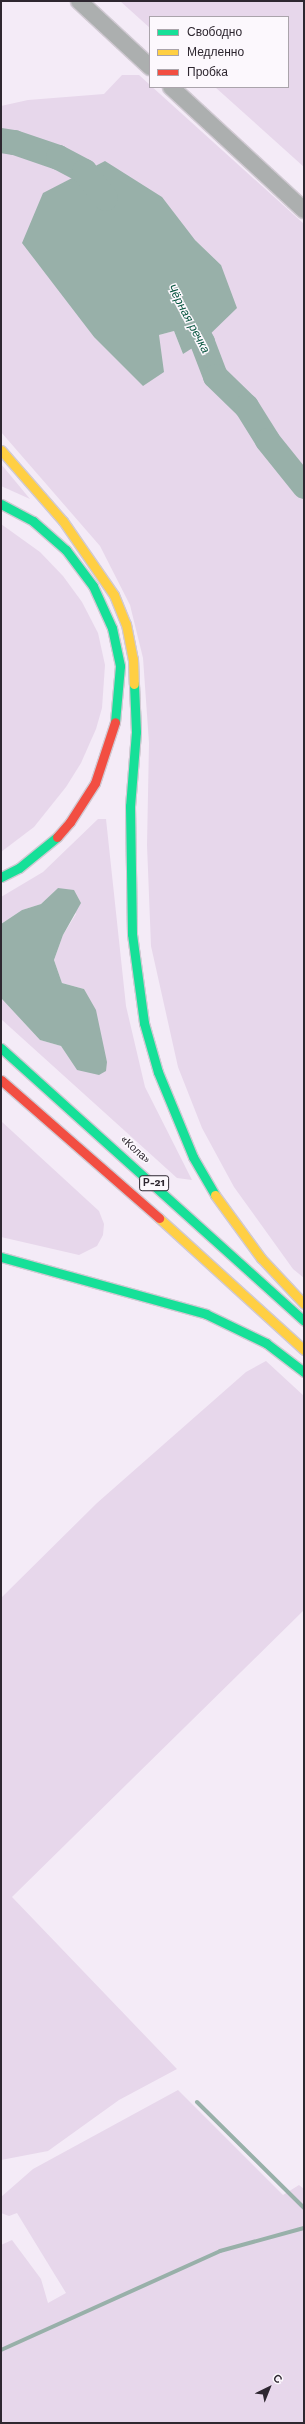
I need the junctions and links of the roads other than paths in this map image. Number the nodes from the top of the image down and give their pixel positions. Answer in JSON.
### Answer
{"nodes":[{"id":1,"x":79,"y":1,"type":"edge"},
{"id":2,"x":149,"y":66,"type":"edge"},
{"id":3,"x":172,"y":88,"type":"edge"},
{"id":4,"x":304,"y":210,"type":"edge"},
{"id":5,"x":1,"y":450,"type":"edge"},
{"id":6,"x":1,"y":504,"type":"edge"},
{"id":7,"x":1,"y":877,"type":"edge"},
{"id":8,"x":1,"y":1048,"type":"edge"},
{"id":9,"x":1,"y":1080,"type":"edge"},
{"id":10,"x":1,"y":1257,"type":"edge"},
{"id":11,"x":304,"y":1304,"type":"edge"},
{"id":12,"x":304,"y":1321,"type":"edge"},
{"id":13,"x":304,"y":1350,"type":"edge"},
{"id":14,"x":304,"y":1372,"type":"edge"}],
"edges":[{"from":1,"to":2,"type":"street"},
{"from":3,"to":4,"type":"street"},
{"from":5,"to":11,"type":"main road"},
{"from":6,"to":7,"type":"main road"},
{"from":8,"to":12,"type":"main road","name":"«Кола»","number":"Р-21"},
{"from":9,"to":13,"type":"main road","number":"Р-21"},
{"from":10,"to":14,"type":"main road"}]}
